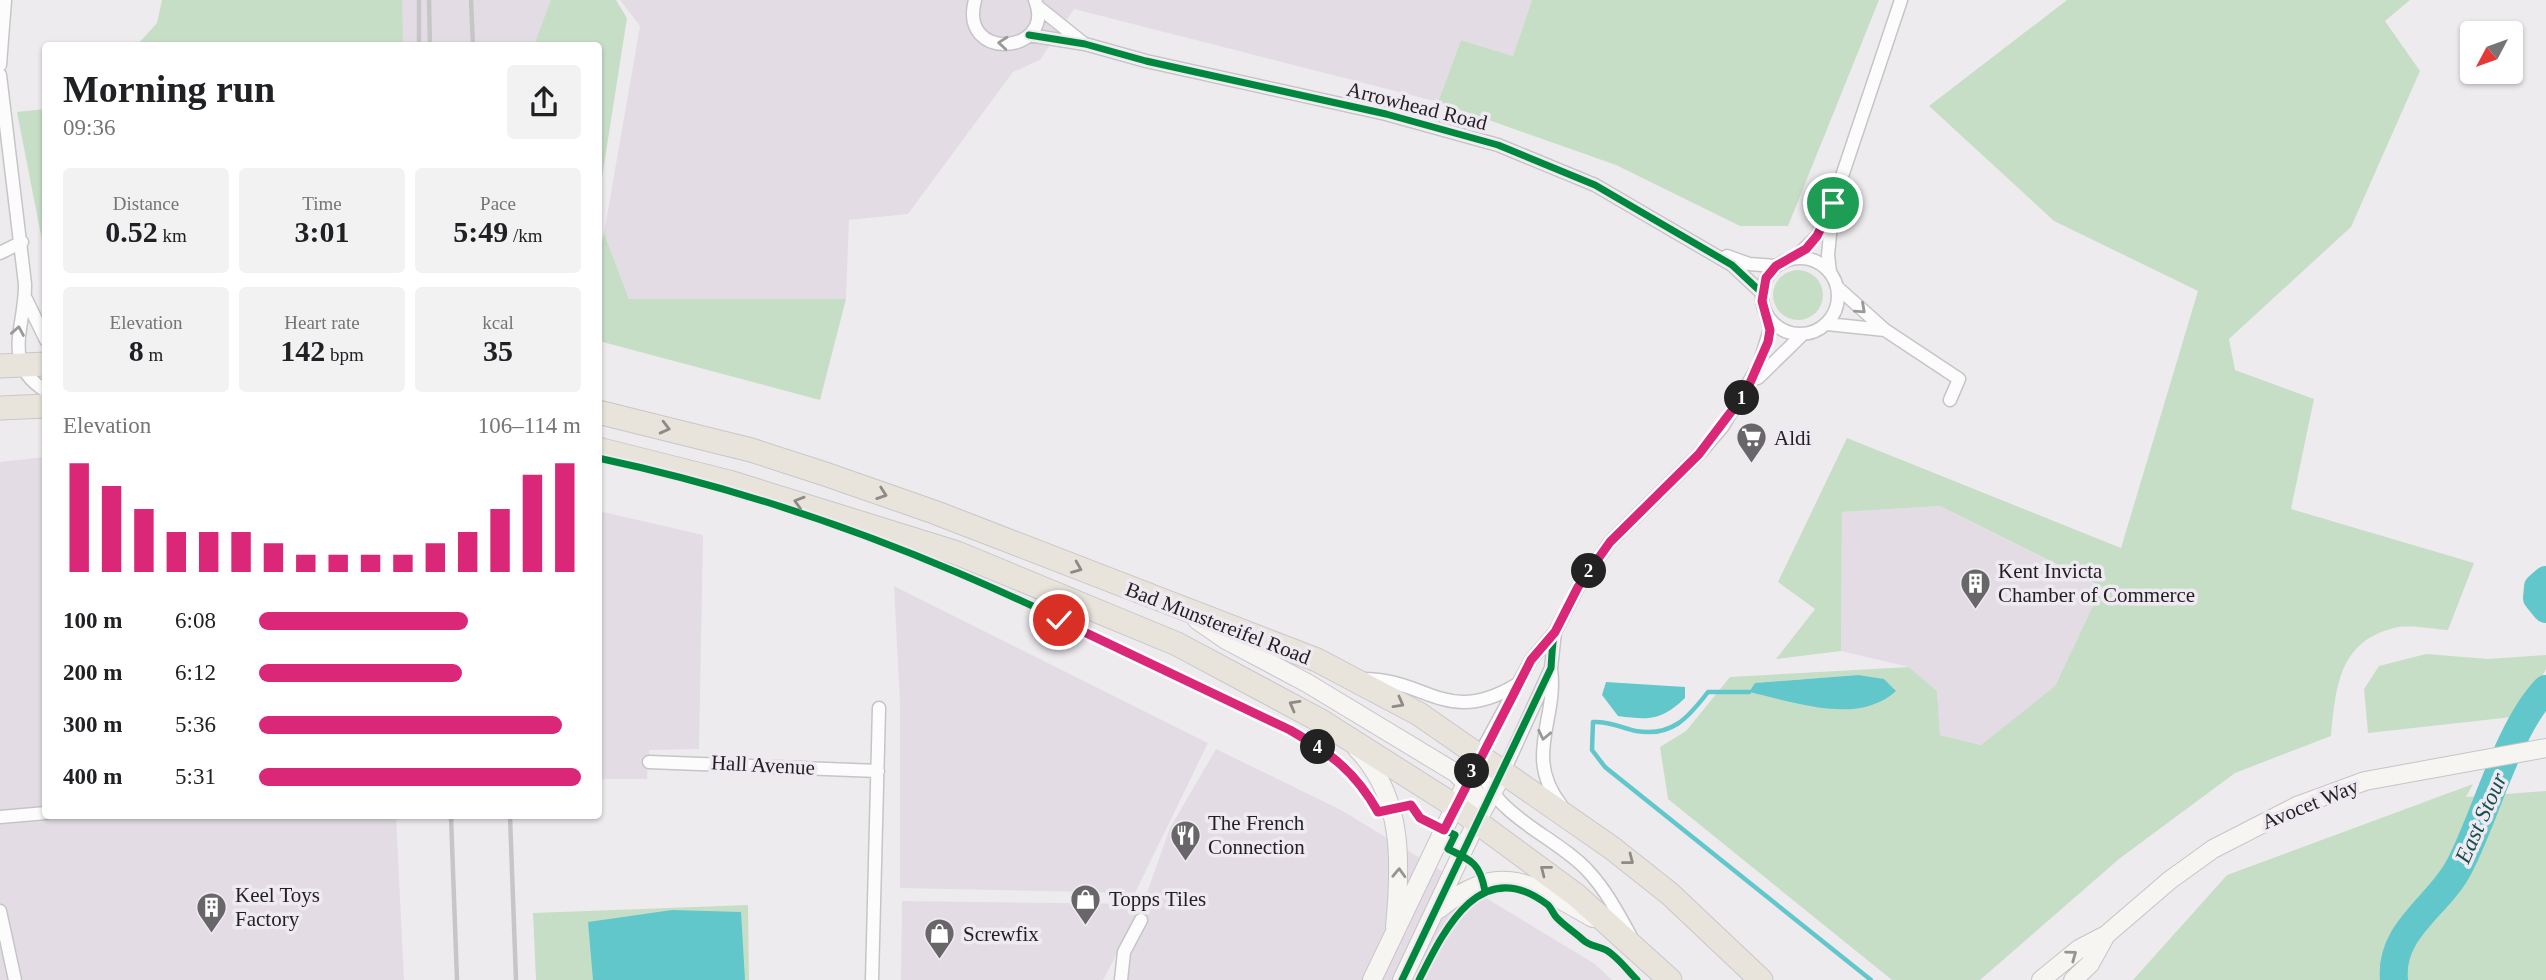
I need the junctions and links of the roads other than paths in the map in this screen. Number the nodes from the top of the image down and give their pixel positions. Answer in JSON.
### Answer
{"nodes":[{"id":1,"x":5,"y":0,"type":"edge"},
{"id":2,"x":975,"y":0,"type":"edge"},
{"id":3,"x":1902,"y":0,"type":"edge"},
{"id":4,"x":1036,"y":3,"type":"edge"},
{"id":5,"x":1029,"y":35,"type":"junction"},
{"id":6,"x":1085,"y":44,"type":"junction"},
{"id":7,"x":0,"y":65,"type":"edge"},
{"id":8,"x":0,"y":75,"type":"edge"},
{"id":9,"x":1833,"y":203,"type":"junction"},
{"id":10,"x":22,"y":242,"type":"junction"},
{"id":11,"x":1704,"y":247,"type":"junction"},
{"id":12,"x":0,"y":253,"type":"edge"},
{"id":13,"x":1795,"y":258,"type":"junction"},
{"id":14,"x":1776,"y":266,"type":"junction"},
{"id":15,"x":1830,"y":272,"type":"junction"},
{"id":16,"x":1837,"y":287,"type":"junction"},
{"id":17,"x":1762,"y":293,"type":"junction"},
{"id":18,"x":26,"y":298,"type":"junction"},
{"id":19,"x":1766,"y":314,"type":"junction"},
{"id":20,"x":1828,"y":324,"type":"junction"},
{"id":21,"x":1885,"y":330,"type":"junction"},
{"id":22,"x":42,"y":332,"type":"edge"},
{"id":23,"x":1802,"y":335,"type":"junction"},
{"id":24,"x":42,"y":364,"type":"edge"},
{"id":25,"x":9,"y":366,"type":"edge"},
{"id":26,"x":42,"y":388,"type":"edge"},
{"id":27,"x":1746,"y":392,"type":"junction"},
{"id":28,"x":1950,"y":400,"type":"dead end"},
{"id":29,"x":42,"y":406,"type":"edge"},
{"id":30,"x":0,"y":408,"type":"edge"},
{"id":31,"x":602,"y":413,"type":"edge"},
{"id":32,"x":602,"y":450,"type":"edge"},
{"id":33,"x":1184,"y":611,"type":"junction"},
{"id":34,"x":1555,"y":632,"type":"junction"},
{"id":35,"x":1551,"y":668,"type":"junction"},
{"id":36,"x":1354,"y":679,"type":"junction"},
{"id":37,"x":1518,"y":685,"type":"junction"},
{"id":38,"x":880,"y":708,"type":"dead end"},
{"id":39,"x":1343,"y":734,"type":"junction"},
{"id":40,"x":2546,"y":748,"type":"edge"},
{"id":41,"x":1480,"y":754,"type":"junction"},
{"id":42,"x":649,"y":762,"type":"dead end"},
{"id":43,"x":878,"y":771,"type":"junction"},
{"id":44,"x":1504,"y":771,"type":"junction"},
{"id":45,"x":1466,"y":783,"type":"junction"},
{"id":46,"x":1493,"y":792,"type":"junction"},
{"id":47,"x":1455,"y":806,"type":"junction"},
{"id":48,"x":42,"y":813,"type":"edge"},
{"id":49,"x":0,"y":817,"type":"edge"},
{"id":50,"x":1477,"y":821,"type":"junction"},
{"id":51,"x":1573,"y":822,"type":"junction"},
{"id":52,"x":0,"y":911,"type":"edge"},
{"id":53,"x":1435,"y":912,"type":"junction"},
{"id":54,"x":1141,"y":920,"type":"dead end"},
{"id":55,"x":1618,"y":932,"type":"junction"},
{"id":56,"x":2106,"y":935,"type":"junction"},
{"id":57,"x":1393,"y":941,"type":"junction"},
{"id":58,"x":1642,"y":954,"type":"junction"},
{"id":59,"x":2088,"y":972,"type":"edge"},
{"id":60,"x":15,"y":980,"type":"edge"},
{"id":61,"x":872,"y":980,"type":"edge"},
{"id":62,"x":1121,"y":980,"type":"edge"},
{"id":63,"x":1372,"y":980,"type":"edge"},
{"id":64,"x":1402,"y":980,"type":"edge"},
{"id":65,"x":1670,"y":980,"type":"edge"},
{"id":66,"x":1761,"y":980,"type":"edge"},
{"id":67,"x":2041,"y":980,"type":"edge"},
{"id":68,"x":2073,"y":980,"type":"edge"}],
"edges":[{"from":1,"to":7,"type":"street"},
{"from":5,"to":2,"type":"street","one_way":true},
{"from":3,"to":9,"type":"street"},
{"from":4,"to":5,"type":"street"},
{"from":4,"to":6,"type":"street","name":"Arrowhead Road"},
{"from":5,"to":6,"type":"street","name":"Arrowhead Road"},
{"from":6,"to":11,"type":"street","name":"Arrowhead Road"},
{"from":8,"to":10,"type":"street"},
{"from":9,"to":13,"type":"street"},
{"from":9,"to":15,"type":"street"},
{"from":10,"to":12,"type":"street"},
{"from":10,"to":18,"type":"street"},
{"from":11,"to":14,"type":"street","name":"Arrowhead Road"},
{"from":11,"to":17,"type":"street","name":"Arrowhead Road"},
{"from":13,"to":14,"type":"street"},
{"from":13,"to":15,"type":"street"},
{"from":14,"to":17,"type":"street"},
{"from":15,"to":16,"type":"street"},
{"from":16,"to":20,"type":"street"},
{"from":16,"to":21,"type":"street","one_way":true},
{"from":17,"to":19,"type":"street"},
{"from":18,"to":22,"type":"street"},
{"from":25,"to":18,"type":"street","one_way":true},
{"from":19,"to":23,"type":"street"},
{"from":19,"to":27,"type":"street"},
{"from":20,"to":21,"type":"street"},
{"from":20,"to":23,"type":"street"},
{"from":21,"to":28,"type":"street"},
{"from":23,"to":27,"type":"street"},
{"from":24,"to":25,"type":"highway"},
{"from":25,"to":26,"type":"street"},
{"from":27,"to":34,"type":"street"},
{"from":29,"to":30,"type":"highway"},
{"from":31,"to":33,"type":"highway","name":"Bad Munstereifel Road","one_way":true},
{"from":39,"to":32,"type":"highway","name":"Bad Munstereifel Road","one_way":true},
{"from":33,"to":36,"type":"highway","name":"Bad Munstereifel Road"},
{"from":33,"to":45,"type":"street"},
{"from":34,"to":35,"type":"street"},
{"from":34,"to":37,"type":"street"},
{"from":35,"to":44,"type":"street"},
{"from":35,"to":51,"type":"street","one_way":true},
{"from":36,"to":37,"type":"street"},
{"from":36,"to":41,"type":"highway","name":"Bad Munstereifel Road","one_way":true},
{"from":37,"to":41,"type":"street"},
{"from":38,"to":43,"type":"street"},
{"from":39,"to":47,"type":"highway","name":"Bad Munstereifel Road"},
{"from":57,"to":39,"type":"street","one_way":true},
{"from":40,"to":56,"type":"street","name":"Avocet Way"},
{"from":41,"to":44,"type":"highway","name":"Bad Munstereifel Road"},
{"from":41,"to":45,"type":"street"},
{"from":41,"to":46,"type":"street"},
{"from":42,"to":43,"type":"street","name":"Hall Avenue"},
{"from":43,"to":61,"type":"street"},
{"from":44,"to":46,"type":"street"},
{"from":44,"to":51,"type":"highway","name":"Bad Munstereifel Road"},
{"from":45,"to":47,"type":"street"},
{"from":45,"to":50,"type":"street"},
{"from":46,"to":50,"type":"street"},
{"from":46,"to":58,"type":"street"},
{"from":47,"to":50,"type":"highway","name":"Bad Munstereifel Road"},
{"from":47,"to":57,"type":"street"},
{"from":48,"to":49,"type":"street"},
{"from":50,"to":53,"type":"street"},
{"from":55,"to":50,"type":"highway","name":"Bad Munstereifel Road","one_way":true},
{"from":51,"to":66,"type":"highway","name":"Bad Munstereifel Road","one_way":true},
{"from":52,"to":60,"type":"street"},
{"from":53,"to":55,"type":"street"},
{"from":53,"to":64,"type":"street"},
{"from":54,"to":62,"type":"street"},
{"from":55,"to":58,"type":"highway","name":"Bad Munstereifel Road"},
{"from":56,"to":59,"type":"street","name":"Avocet Way"},
{"from":67,"to":56,"type":"street","name":"Avocet Way","one_way":true},
{"from":57,"to":63,"type":"street"},
{"from":58,"to":65,"type":"highway","name":"Bad Munstereifel Road"},
{"from":59,"to":68,"type":"street","name":"Avocet Way"}]}
